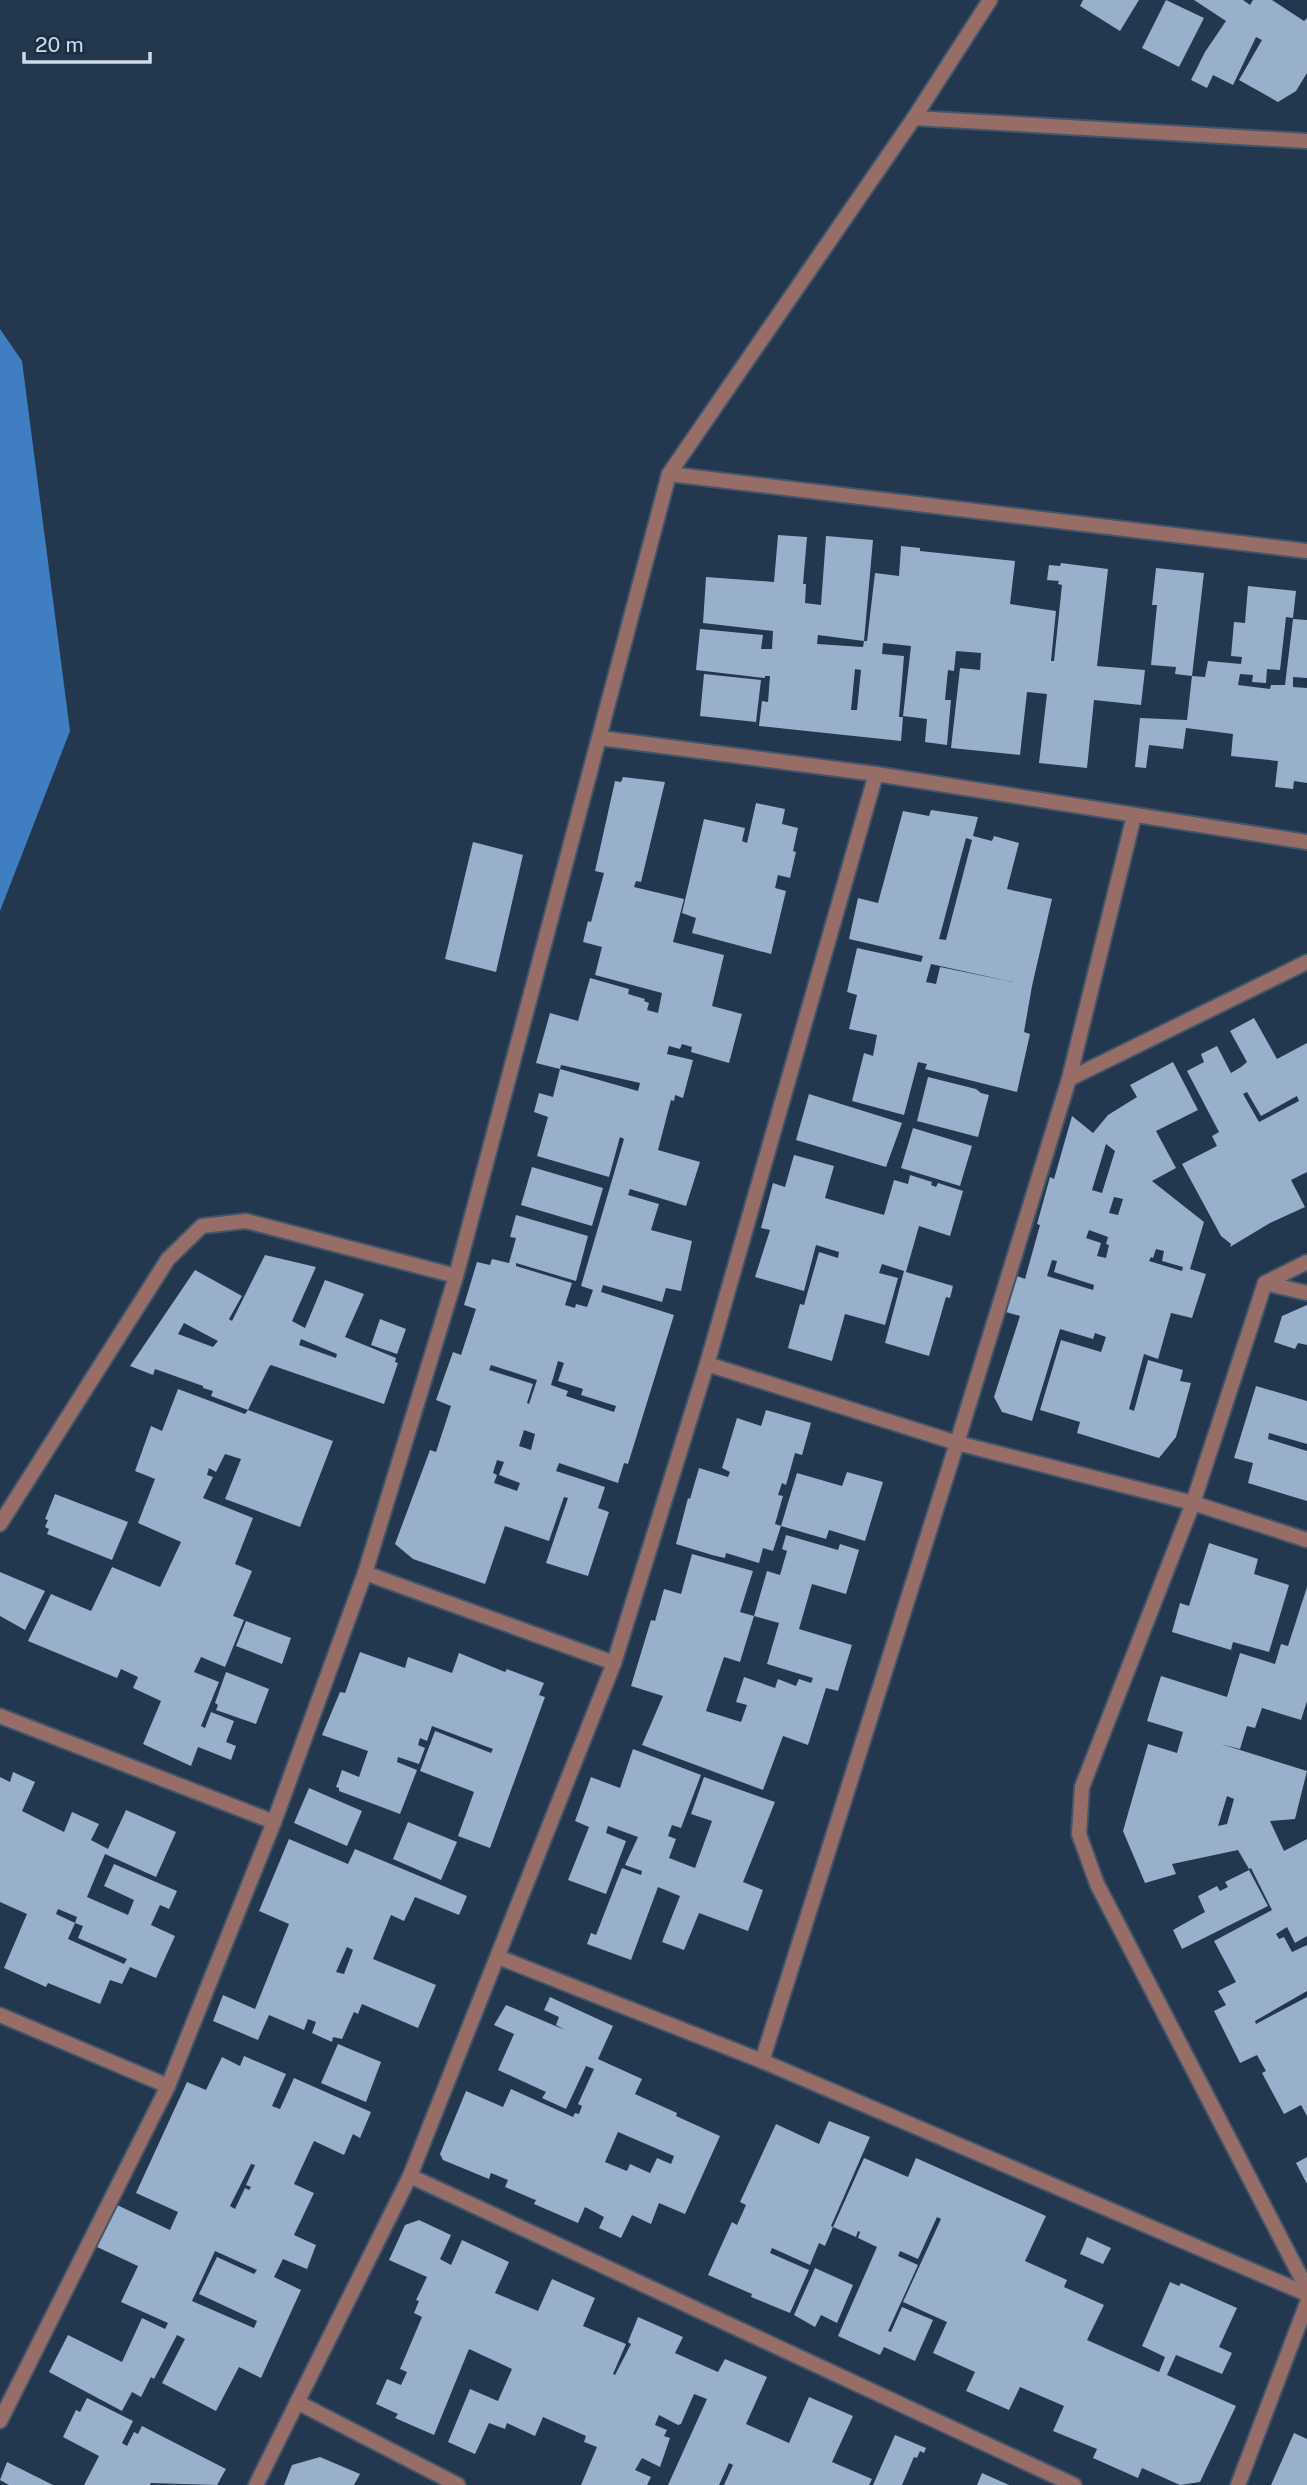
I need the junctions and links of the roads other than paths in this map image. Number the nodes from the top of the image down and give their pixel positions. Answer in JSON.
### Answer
{"nodes":[{"id":1,"x":990,"y":0,"type":"edge"},
{"id":2,"x":914,"y":118,"type":"junction"},
{"id":3,"x":1307,"y":141,"type":"edge"},
{"id":4,"x":669,"y":474,"type":"junction"},
{"id":5,"x":1307,"y":551,"type":"edge"},
{"id":6,"x":600,"y":738,"type":"junction"},
{"id":7,"x":876,"y":774,"type":"junction"},
{"id":8,"x":1134,"y":816,"type":"junction"},
{"id":9,"x":1307,"y":842,"type":"edge"},
{"id":10,"x":1307,"y":962,"type":"edge"},
{"id":11,"x":1069,"y":1079,"type":"junction"},
{"id":12,"x":1307,"y":1262,"type":"edge"},
{"id":13,"x":456,"y":1276,"type":"junction"},
{"id":14,"x":1265,"y":1283,"type":"junction"},
{"id":15,"x":1307,"y":1293,"type":"edge"},
{"id":16,"x":707,"y":1364,"type":"junction"},
{"id":17,"x":957,"y":1443,"type":"junction"},
{"id":18,"x":1193,"y":1503,"type":"junction"},
{"id":19,"x":0,"y":1524,"type":"edge"},
{"id":20,"x":1307,"y":1540,"type":"edge"},
{"id":21,"x":365,"y":1573,"type":"junction"},
{"id":22,"x":614,"y":1663,"type":"junction"},
{"id":23,"x":0,"y":1716,"type":"edge"},
{"id":24,"x":274,"y":1822,"type":"junction"},
{"id":25,"x":498,"y":1957,"type":"junction"},
{"id":26,"x":0,"y":2015,"type":"edge"},
{"id":27,"x":762,"y":2061,"type":"junction"},
{"id":28,"x":167,"y":2086,"type":"junction"},
{"id":29,"x":410,"y":2176,"type":"junction"},
{"id":30,"x":1307,"y":2291,"type":"edge"},
{"id":31,"x":1307,"y":2303,"type":"edge"},
{"id":32,"x":297,"y":2402,"type":"junction"},
{"id":33,"x":0,"y":2421,"type":"edge"},
{"id":34,"x":256,"y":2485,"type":"edge"},
{"id":35,"x":458,"y":2485,"type":"edge"},
{"id":36,"x":1074,"y":2485,"type":"edge"},
{"id":37,"x":1238,"y":2485,"type":"edge"}],
"edges":[{"from":1,"to":2,"type":"street"},
{"from":2,"to":3,"type":"street"},
{"from":2,"to":4,"type":"street"},
{"from":4,"to":5,"type":"street"},
{"from":4,"to":6,"type":"street"},
{"from":6,"to":7,"type":"street"},
{"from":6,"to":13,"type":"street"},
{"from":7,"to":8,"type":"street"},
{"from":7,"to":16,"type":"street"},
{"from":8,"to":9,"type":"street"},
{"from":8,"to":11,"type":"street"},
{"from":10,"to":11,"type":"street"},
{"from":11,"to":17,"type":"street"},
{"from":12,"to":14,"type":"street"},
{"from":13,"to":19,"type":"street"},
{"from":13,"to":21,"type":"street"},
{"from":14,"to":15,"type":"street"},
{"from":14,"to":18,"type":"street"},
{"from":16,"to":17,"type":"street"},
{"from":16,"to":22,"type":"street"},
{"from":17,"to":18,"type":"street"},
{"from":17,"to":27,"type":"street"},
{"from":18,"to":20,"type":"street"},
{"from":18,"to":30,"type":"street"},
{"from":21,"to":22,"type":"street"},
{"from":21,"to":24,"type":"street"},
{"from":22,"to":25,"type":"street"},
{"from":23,"to":24,"type":"street"},
{"from":24,"to":28,"type":"street"},
{"from":25,"to":27,"type":"street"},
{"from":25,"to":29,"type":"street"},
{"from":26,"to":28,"type":"street"},
{"from":27,"to":30,"type":"street"},
{"from":28,"to":33,"type":"street"},
{"from":29,"to":32,"type":"street"},
{"from":29,"to":36,"type":"street"},
{"from":31,"to":37,"type":"street"},
{"from":32,"to":34,"type":"street"},
{"from":32,"to":35,"type":"street"}]}
